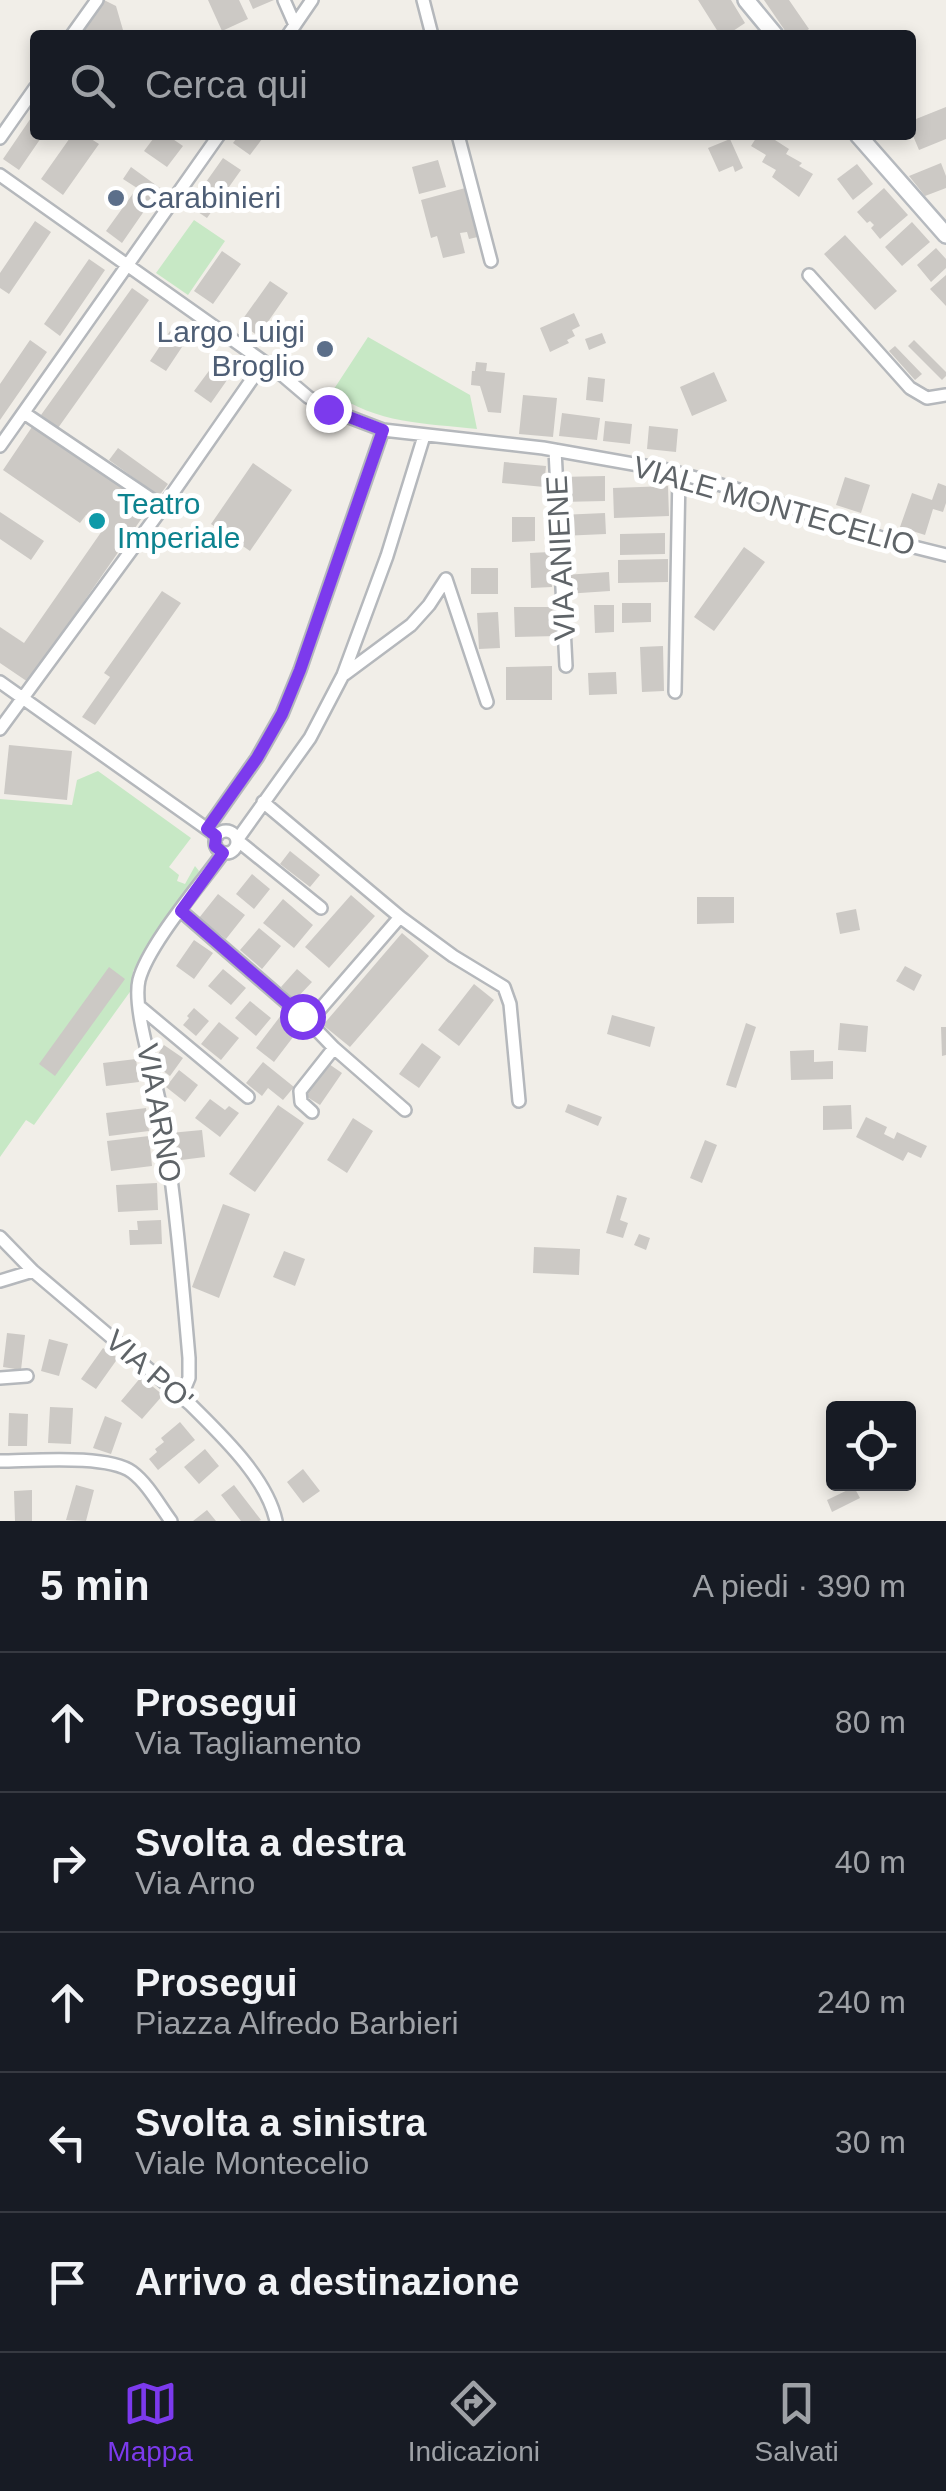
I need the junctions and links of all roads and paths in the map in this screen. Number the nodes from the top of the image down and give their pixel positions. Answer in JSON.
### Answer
{"nodes":[{"id":1,"x":97,"y":0,"type":"edge"},
{"id":2,"x":284,"y":0,"type":"edge"},
{"id":3,"x":312,"y":0,"type":"edge"},
{"id":4,"x":423,"y":0,"type":"edge"},
{"id":5,"x":746,"y":0,"type":"edge"},
{"id":6,"x":76,"y":30,"type":"edge"},
{"id":7,"x":292,"y":30,"type":"edge"},
{"id":8,"x":431,"y":30,"type":"edge"},
{"id":9,"x":771,"y":30,"type":"edge"},
{"id":10,"x":30,"y":95,"type":"edge"},
{"id":11,"x":0,"y":138,"type":"edge"},
{"id":12,"x":215,"y":140,"type":"edge"},
{"id":13,"x":459,"y":140,"type":"edge"},
{"id":14,"x":862,"y":140,"type":"edge"},
{"id":15,"x":0,"y":175,"type":"edge"},
{"id":16,"x":946,"y":236,"type":"edge"},
{"id":17,"x":491,"y":261,"type":"dead end"},
{"id":18,"x":128,"y":266,"type":"junction"},
{"id":19,"x":809,"y":275,"type":"dead end"},
{"id":20,"x":264,"y":362,"type":"junction"},
{"id":21,"x":946,"y":395,"type":"edge"},
{"id":22,"x":24,"y":413,"type":"junction"},
{"id":23,"x":383,"y":430,"type":"junction"},
{"id":24,"x":424,"y":436,"type":"junction"},
{"id":25,"x":0,"y":446,"type":"edge"},
{"id":26,"x":555,"y":450,"type":"junction"},
{"id":27,"x":679,"y":472,"type":"junction"},
{"id":28,"x":163,"y":507,"type":"junction"},
{"id":29,"x":946,"y":555,"type":"edge"},
{"id":30,"x":566,"y":666,"type":"dead end"},
{"id":31,"x":343,"y":675,"type":"junction"},
{"id":32,"x":0,"y":682,"type":"edge"},
{"id":33,"x":674,"y":692,"type":"dead end"},
{"id":34,"x":23,"y":698,"type":"junction"},
{"id":35,"x":487,"y":702,"type":"dead end"},
{"id":36,"x":0,"y":729,"type":"edge"},
{"id":37,"x":263,"y":802,"type":"junction"},
{"id":38,"x":212,"y":832,"type":"junction"},
{"id":39,"x":237,"y":840,"type":"junction"},
{"id":40,"x":223,"y":853,"type":"junction"},
{"id":41,"x":321,"y":908,"type":"dead end"},
{"id":42,"x":181,"y":911,"type":"junction"},
{"id":43,"x":400,"y":917,"type":"junction"},
{"id":44,"x":138,"y":1006,"type":"junction"},
{"id":45,"x":309,"y":1022,"type":"junction"},
{"id":46,"x":334,"y":1048,"type":"junction"},
{"id":47,"x":248,"y":1097,"type":"dead end"},
{"id":48,"x":519,"y":1101,"type":"dead end"},
{"id":49,"x":405,"y":1110,"type":"dead end"},
{"id":50,"x":312,"y":1112,"type":"dead end"},
{"id":51,"x":0,"y":1237,"type":"edge"},
{"id":52,"x":33,"y":1271,"type":"junction"},
{"id":53,"x":0,"y":1282,"type":"edge"},
{"id":54,"x":27,"y":1376,"type":"dead end"},
{"id":55,"x":0,"y":1378,"type":"edge"},
{"id":56,"x":181,"y":1397,"type":"junction"},
{"id":57,"x":0,"y":1461,"type":"edge"},
{"id":58,"x":171,"y":1521,"type":"edge"},
{"id":59,"x":276,"y":1521,"type":"edge"}],
"edges":[{"from":1,"to":6,"type":"street"},
{"from":2,"to":7,"type":"street"},
{"from":3,"to":7,"type":"street"},
{"from":4,"to":8,"type":"street"},
{"from":5,"to":9,"type":"main road"},
{"from":10,"to":11,"type":"street"},
{"from":12,"to":18,"type":"street"},
{"from":13,"to":17,"type":"street"},
{"from":14,"to":16,"type":"main road"},
{"from":15,"to":18,"type":"street","name":"VIALE MONTECELIO"},
{"from":18,"to":20,"type":"street","name":"VIALE MONTECELIO"},
{"from":18,"to":22,"type":"street"},
{"from":19,"to":21,"type":"street"},
{"from":20,"to":23,"type":"street","name":"VIALE MONTECELIO"},
{"from":20,"to":28,"type":"street"},
{"from":22,"to":25,"type":"street"},
{"from":22,"to":28,"type":"street"},
{"from":23,"to":24,"type":"street","name":"VIALE MONTECELIO"},
{"from":23,"to":38,"type":"street"},
{"from":24,"to":26,"type":"street","name":"VIALE MONTECELIO"},
{"from":24,"to":31,"type":"street","name":"VIA ARNO"},
{"from":26,"to":27,"type":"street","name":"VIALE MONTECELIO"},
{"from":26,"to":30,"type":"street","name":"VIA ANIENE"},
{"from":27,"to":29,"type":"street","name":"VIALE MONTECELIO"},
{"from":27,"to":33,"type":"street"},
{"from":28,"to":34,"type":"street"},
{"from":31,"to":35,"type":"street"},
{"from":31,"to":37,"type":"street","name":"VIA ARNO"},
{"from":32,"to":34,"type":"street"},
{"from":34,"to":36,"type":"street"},
{"from":34,"to":38,"type":"street"},
{"from":37,"to":39,"type":"street","name":"VIA ARNO"},
{"from":37,"to":43,"type":"street"},
{"from":38,"to":39,"type":"street"},
{"from":38,"to":40,"type":"street"},
{"from":39,"to":40,"type":"street","name":"VIA ARNO"},
{"from":39,"to":41,"type":"street"},
{"from":40,"to":42,"type":"street","name":"VIA ARNO"},
{"from":42,"to":44,"type":"street","name":"VIA ARNO"},
{"from":42,"to":45,"type":"street"},
{"from":43,"to":45,"type":"street"},
{"from":43,"to":48,"type":"street"},
{"from":44,"to":47,"type":"street"},
{"from":44,"to":56,"type":"street","name":"VIA ARNO"},
{"from":45,"to":46,"type":"street"},
{"from":46,"to":49,"type":"street"},
{"from":46,"to":50,"type":"street"},
{"from":51,"to":52,"type":"street","name":"VIA PO'"},
{"from":52,"to":53,"type":"street"},
{"from":52,"to":56,"type":"street","name":"VIA PO'"},
{"from":54,"to":55,"type":"street"},
{"from":56,"to":59,"type":"street","name":"VIA PO'"},
{"from":57,"to":58,"type":"street"}]}
